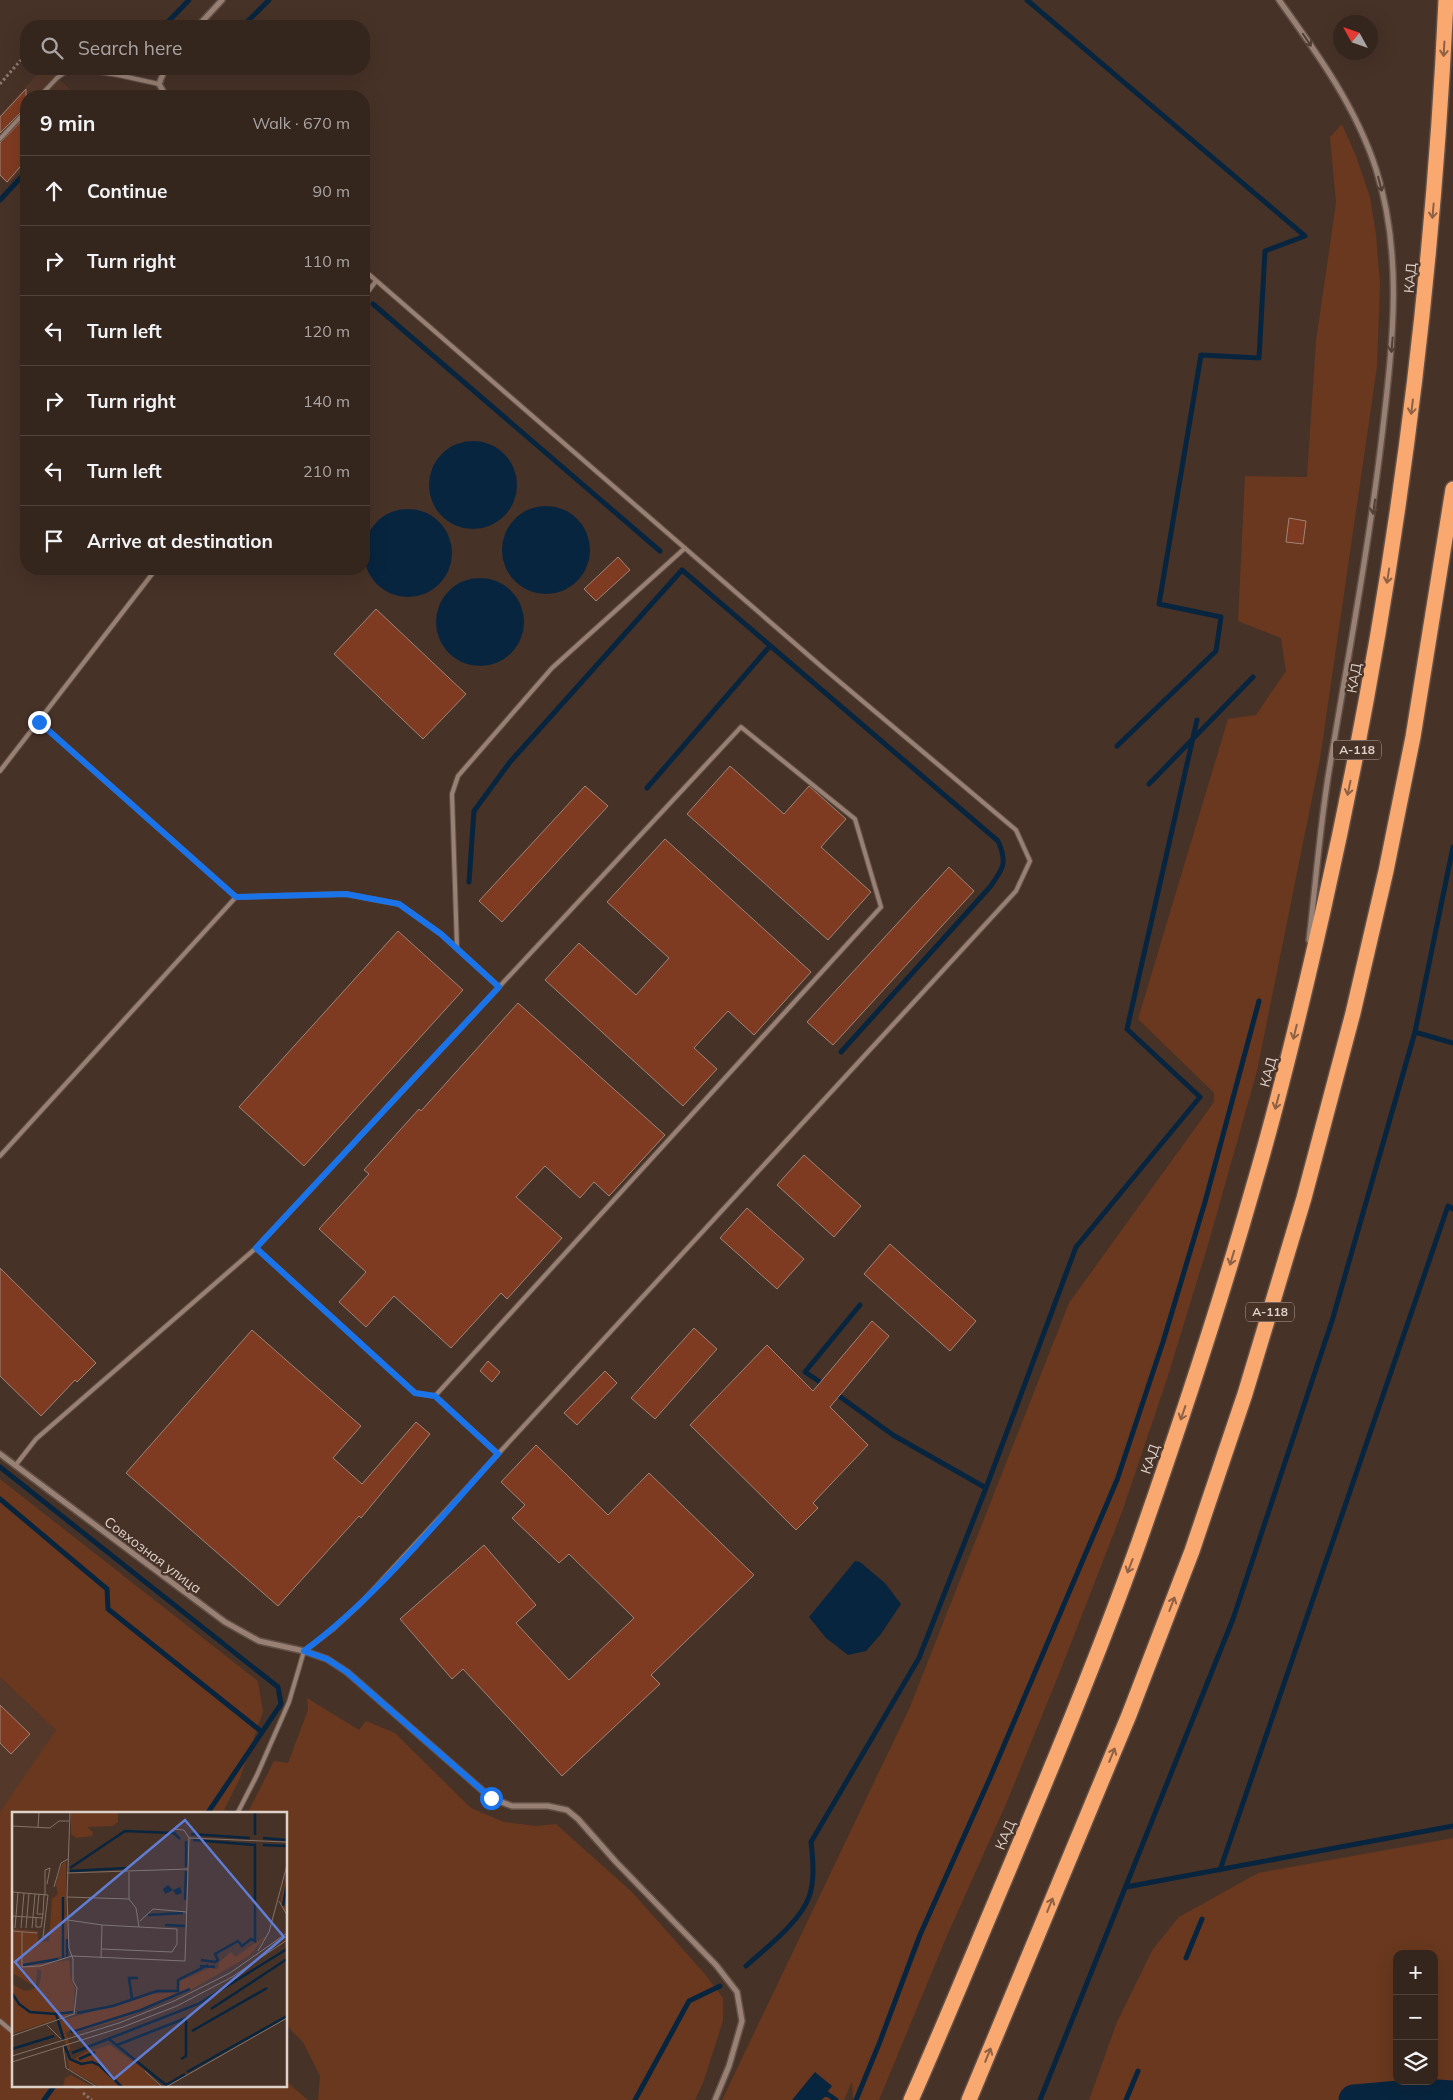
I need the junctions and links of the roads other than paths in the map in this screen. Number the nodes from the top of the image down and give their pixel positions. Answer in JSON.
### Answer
{"nodes":[{"id":1,"x":222,"y":0,"type":"edge"},
{"id":2,"x":1279,"y":0,"type":"edge"},
{"id":3,"x":1446,"y":0,"type":"edge"},
{"id":4,"x":204,"y":20,"type":"edge"},
{"id":5,"x":61,"y":75,"type":"edge"},
{"id":6,"x":118,"y":75,"type":"edge"},
{"id":7,"x":162,"y":75,"type":"edge"},
{"id":8,"x":159,"y":84,"type":"junction"},
{"id":9,"x":46,"y":90,"type":"edge"},
{"id":10,"x":162,"y":90,"type":"edge"},
{"id":11,"x":20,"y":117,"type":"edge"},
{"id":12,"x":0,"y":139,"type":"edge"},
{"id":13,"x":370,"y":276,"type":"edge"},
{"id":14,"x":376,"y":281,"type":"junction"},
{"id":15,"x":370,"y":289,"type":"edge"},
{"id":16,"x":1453,"y":489,"type":"edge"},
{"id":17,"x":685,"y":548,"type":"junction"},
{"id":18,"x":151,"y":575,"type":"edge"},
{"id":19,"x":39,"y":722,"type":"junction"},
{"id":20,"x":0,"y":771,"type":"edge"},
{"id":21,"x":236,"y":897,"type":"junction"},
{"id":22,"x":457,"y":948,"type":"junction"},
{"id":23,"x":499,"y":987,"type":"junction"},
{"id":24,"x":1302,"y":1004,"type":"junction"},
{"id":25,"x":0,"y":1156,"type":"edge"},
{"id":26,"x":256,"y":1248,"type":"junction"},
{"id":27,"x":435,"y":1396,"type":"junction"},
{"id":28,"x":0,"y":1454,"type":"edge"},
{"id":29,"x":498,"y":1454,"type":"junction"},
{"id":30,"x":15,"y":1466,"type":"junction"},
{"id":31,"x":304,"y":1651,"type":"junction"},
{"id":32,"x":238,"y":1812,"type":"edge"},
{"id":33,"x":0,"y":2021,"type":"edge"},
{"id":34,"x":12,"y":2031,"type":"edge"},
{"id":35,"x":715,"y":2100,"type":"edge"},
{"id":36,"x":911,"y":2100,"type":"edge"},
{"id":37,"x":969,"y":2100,"type":"edge"}],
"edges":[{"from":1,"to":4,"type":"street"},
{"from":2,"to":24,"type":"street","one_way":true},
{"from":3,"to":24,"type":"highway","name":"КАД","number":"А-118","one_way":true},
{"from":5,"to":9,"type":"lane"},
{"from":6,"to":8,"type":"lane"},
{"from":7,"to":8,"type":"street"},
{"from":8,"to":10,"type":"street"},
{"from":11,"to":12,"type":"lane"},
{"from":13,"to":14,"type":"lane"},
{"from":14,"to":15,"type":"lane"},
{"from":14,"to":17,"type":"lane"},
{"from":37,"to":16,"type":"highway","number":"А-118","one_way":true},
{"from":17,"to":22,"type":"lane"},
{"from":17,"to":29,"type":"lane"},
{"from":18,"to":19,"type":"lane"},
{"from":19,"to":20,"type":"lane"},
{"from":19,"to":21,"type":"lane"},
{"from":21,"to":22,"type":"lane"},
{"from":21,"to":25,"type":"lane"},
{"from":22,"to":23,"type":"lane"},
{"from":23,"to":26,"type":"lane"},
{"from":23,"to":27,"type":"lane"},
{"from":24,"to":36,"type":"highway","name":"КАД","number":"А-118","one_way":true},
{"from":26,"to":27,"type":"lane"},
{"from":26,"to":30,"type":"lane"},
{"from":27,"to":29,"type":"lane"},
{"from":28,"to":30,"type":"street","name":"Совхозная улица"},
{"from":29,"to":31,"type":"lane"},
{"from":30,"to":31,"type":"street","name":"Совхозная улица"},
{"from":31,"to":32,"type":"lane"},
{"from":31,"to":35,"type":"street","name":"Совхозная улица"},
{"from":33,"to":34,"type":"lane"}]}
